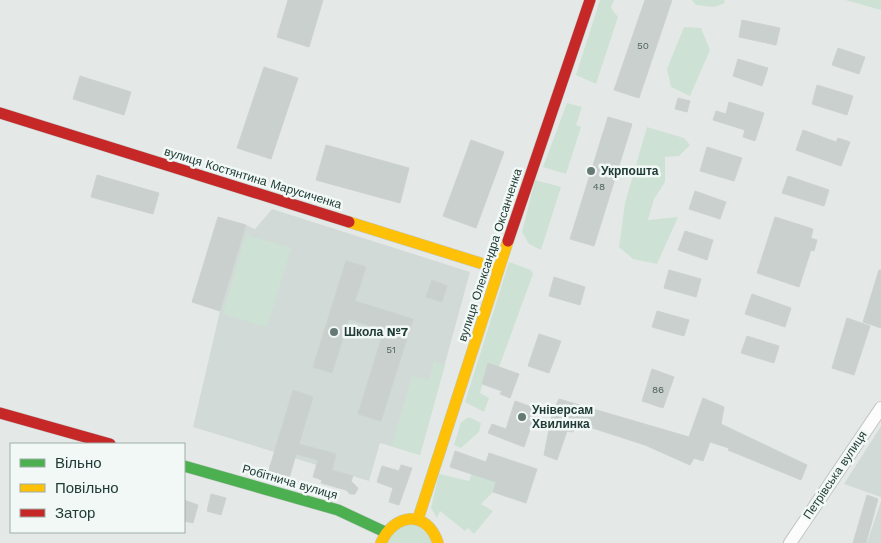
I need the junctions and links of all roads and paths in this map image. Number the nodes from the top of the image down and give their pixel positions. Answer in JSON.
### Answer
{"nodes":[{"id":1,"x":590,"y":0,"type":"edge"},
{"id":2,"x":0,"y":113,"type":"edge"},
{"id":3,"x":499,"y":269,"type":"junction"},
{"id":4,"x":881,"y":408,"type":"edge"},
{"id":5,"x":0,"y":413,"type":"edge"},
{"id":6,"x":106,"y":443,"type":"edge"},
{"id":7,"x":185,"y":466,"type":"edge"},
{"id":8,"x":418,"y":520,"type":"junction"},
{"id":9,"x":383,"y":537,"type":"edge"},
{"id":10,"x":438,"y":543,"type":"edge"},
{"id":11,"x":790,"y":543,"type":"edge"}],
"edges":[{"from":1,"to":3,"type":"street","name":"вулиця Олександра Оксанченка"},
{"from":2,"to":3,"type":"street","name":"вулиця Костянтина Марусиченка"},
{"from":3,"to":8,"type":"street","name":"вулиця Олександра Оксанченка"},
{"from":4,"to":11,"type":"street","name":"Петрівська вулиця"},
{"from":5,"to":6,"type":"street"},
{"from":7,"to":9,"type":"street","name":"Робітнича вулиця"},
{"from":8,"to":9,"type":"street"},
{"from":8,"to":10,"type":"street"}]}
